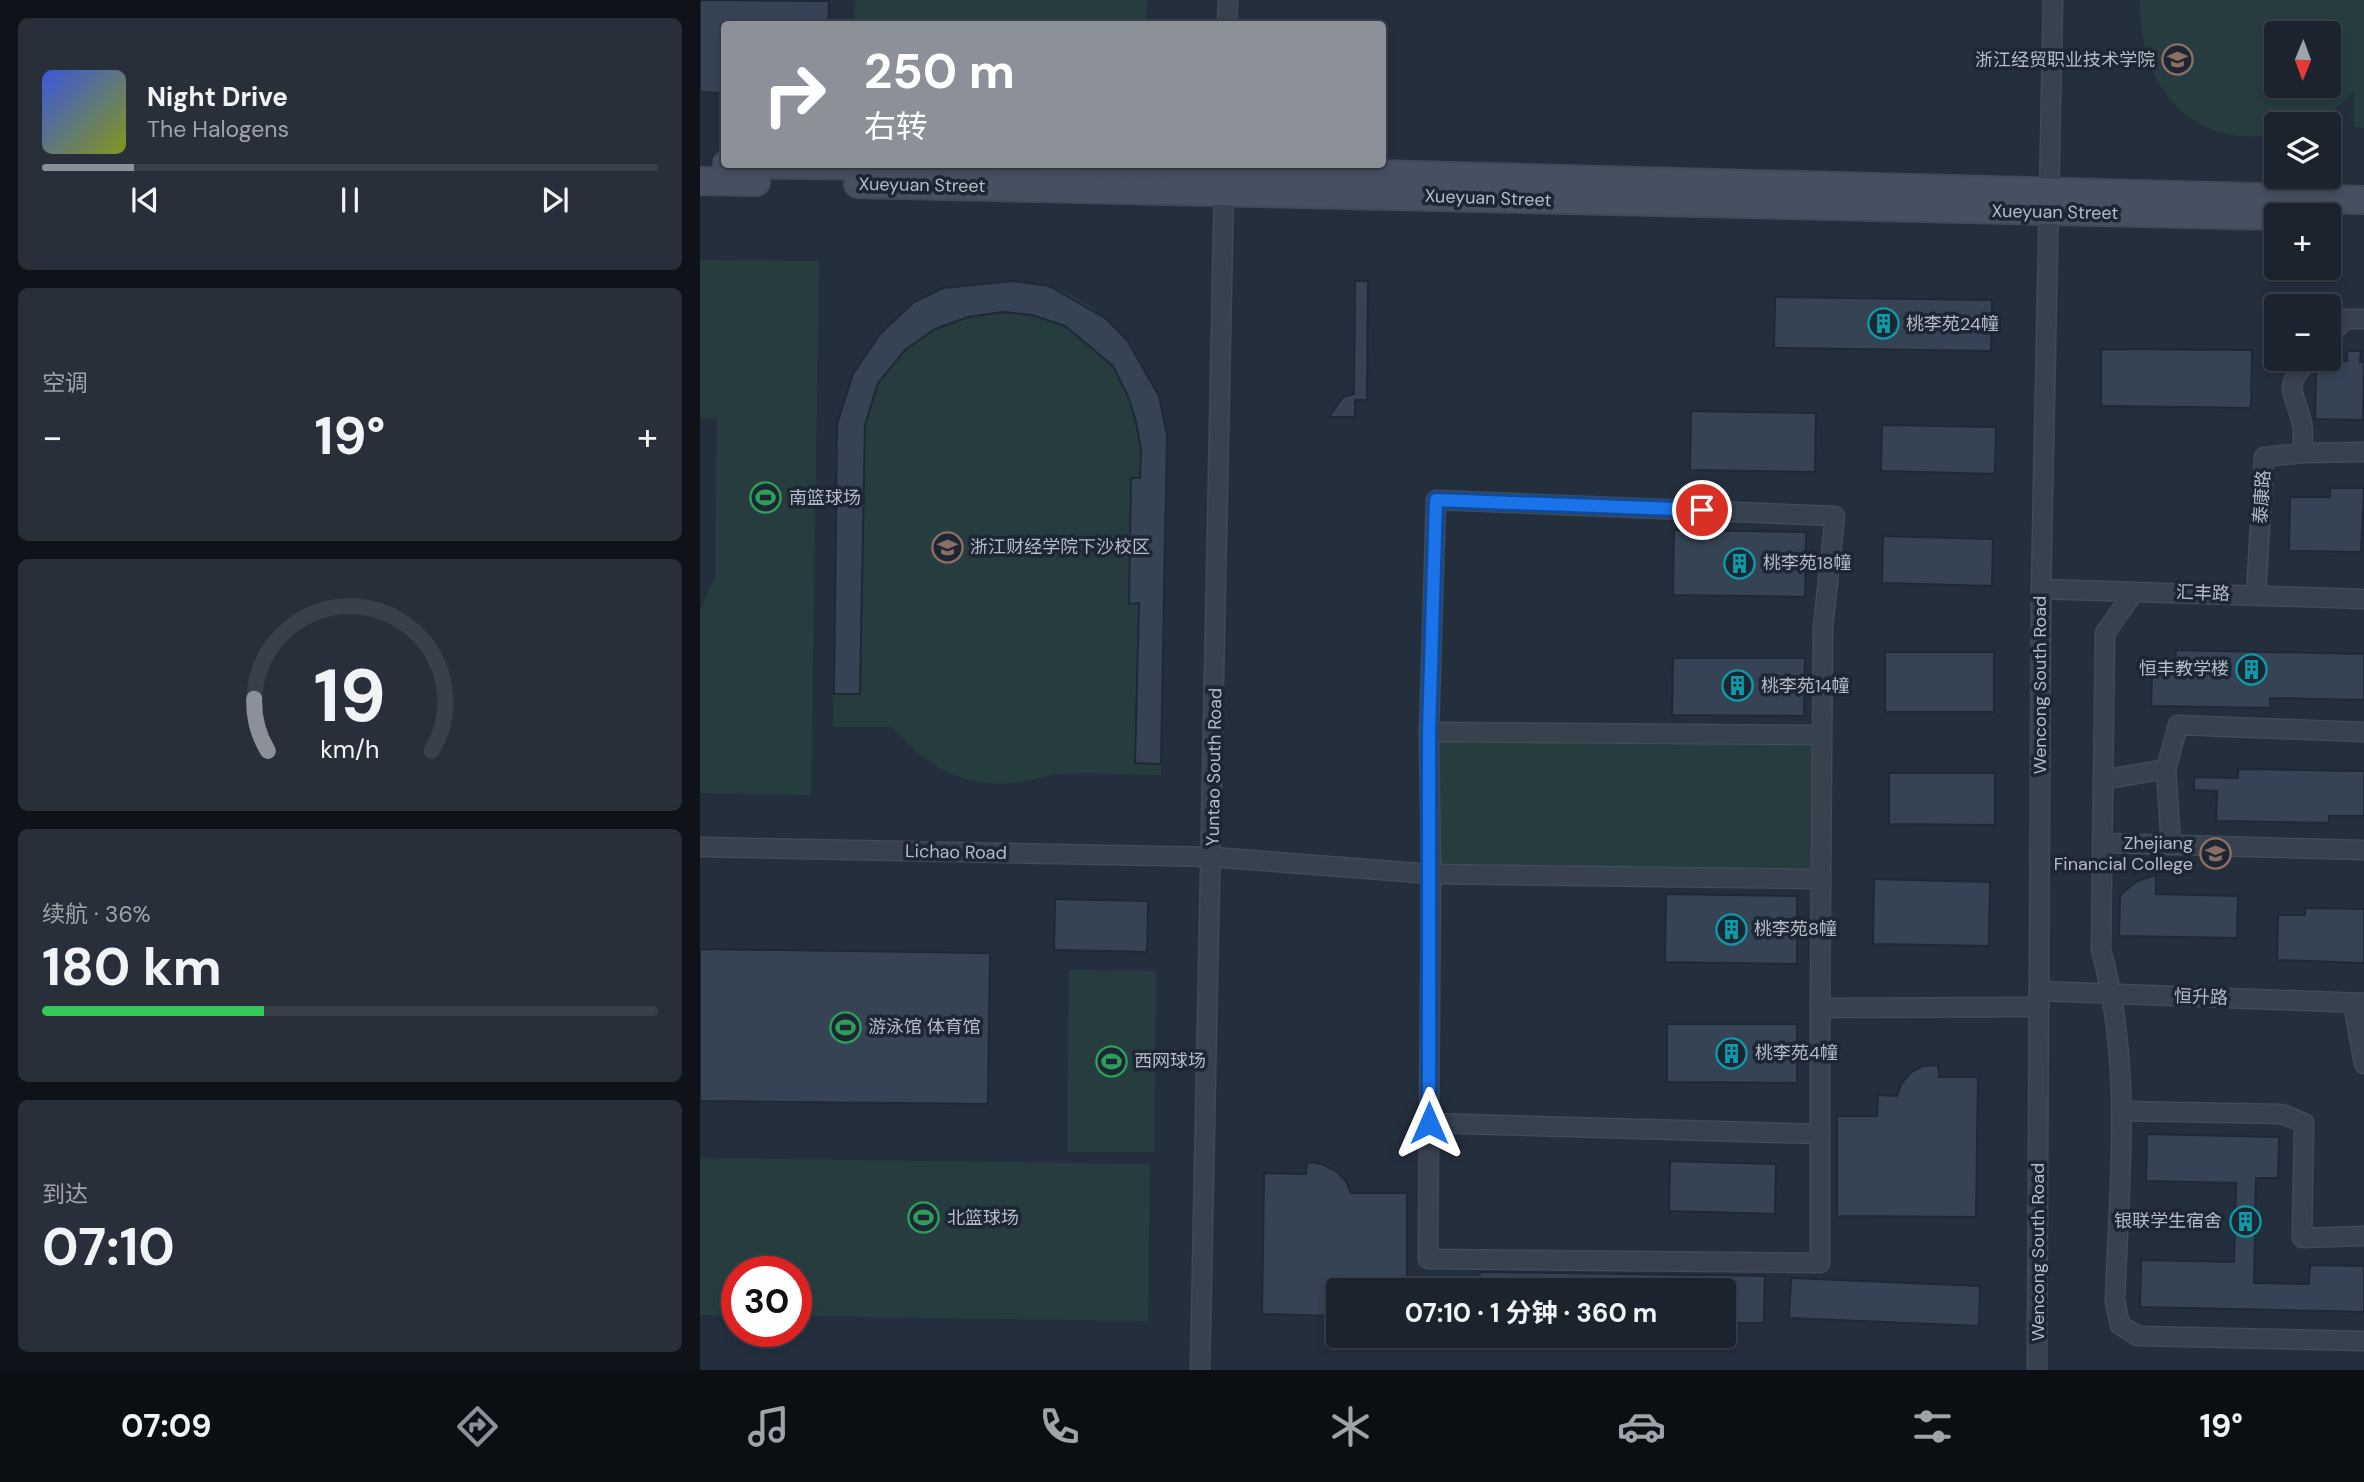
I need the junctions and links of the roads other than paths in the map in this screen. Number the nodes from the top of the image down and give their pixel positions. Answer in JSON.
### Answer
{"nodes":[{"id":1,"x":1228,"y":0,"type":"edge"},
{"id":2,"x":2053,"y":0,"type":"edge"},
{"id":3,"x":1227,"y":21,"type":"edge"},
{"id":4,"x":700,"y":164,"type":"edge"},
{"id":5,"x":721,"y":164,"type":"edge"},
{"id":6,"x":907,"y":168,"type":"edge"},
{"id":7,"x":1224,"y":175,"type":"edge"},
{"id":8,"x":700,"y":181,"type":"edge"},
{"id":9,"x":2364,"y":200,"type":"edge"},
{"id":10,"x":2049,"y":201,"type":"junction"},
{"id":11,"x":2264,"y":215,"type":"edge"},
{"id":12,"x":2341,"y":216,"type":"edge"},
{"id":13,"x":2364,"y":217,"type":"edge"},
{"id":14,"x":2364,"y":319,"type":"edge"},
{"id":15,"x":2341,"y":324,"type":"edge"},
{"id":16,"x":2298,"y":371,"type":"edge"},
{"id":17,"x":2364,"y":452,"type":"edge"},
{"id":18,"x":2303,"y":453,"type":"junction"},
{"id":19,"x":2041,"y":589,"type":"junction"},
{"id":20,"x":2134,"y":592,"type":"junction"},
{"id":21,"x":2256,"y":595,"type":"junction"},
{"id":22,"x":2364,"y":598,"type":"edge"},
{"id":23,"x":1429,"y":732,"type":"junction"},
{"id":24,"x":2364,"y":732,"type":"edge"},
{"id":25,"x":1822,"y":735,"type":"junction"},
{"id":26,"x":2165,"y":769,"type":"junction"},
{"id":27,"x":2103,"y":780,"type":"junction"},
{"id":28,"x":2103,"y":843,"type":"junction"},
{"id":29,"x":2171,"y":845,"type":"junction"},
{"id":30,"x":700,"y":847,"type":"edge"},
{"id":31,"x":2364,"y":850,"type":"edge"},
{"id":32,"x":1213,"y":857,"type":"junction"},
{"id":33,"x":1431,"y":874,"type":"junction"},
{"id":34,"x":1821,"y":879,"type":"junction"},
{"id":35,"x":2113,"y":994,"type":"junction"},
{"id":36,"x":2039,"y":999,"type":"junction"},
{"id":37,"x":2359,"y":1003,"type":"edge"},
{"id":38,"x":1821,"y":1008,"type":"junction"},
{"id":39,"x":2364,"y":1064,"type":"edge"},
{"id":40,"x":2122,"y":1111,"type":"junction"},
{"id":41,"x":1429,"y":1123,"type":"junction"},
{"id":42,"x":1820,"y":1134,"type":"junction"},
{"id":43,"x":2364,"y":1236,"type":"edge"},
{"id":44,"x":2364,"y":1341,"type":"edge"},
{"id":45,"x":1200,"y":1370,"type":"edge"},
{"id":46,"x":2037,"y":1370,"type":"edge"}],
"edges":[{"from":1,"to":3,"type":"street"},
{"from":2,"to":10,"type":"street","name":"Wencong South Road"},
{"from":4,"to":5,"type":"main road"},
{"from":6,"to":7,"type":"main road"},
{"from":7,"to":8,"type":"main road","name":"Xueyuan Street"},
{"from":7,"to":10,"type":"main road","name":"Xueyuan Street"},
{"from":7,"to":32,"type":"street","name":"Yuntao South Road"},
{"from":9,"to":10,"type":"main road"},
{"from":10,"to":11,"type":"main road","name":"Xueyuan Street"},
{"from":10,"to":19,"type":"street","name":"Wencong South Road"},
{"from":12,"to":13,"type":"main road"},
{"from":14,"to":15,"type":"street"},
{"from":16,"to":18,"type":"street"},
{"from":17,"to":18,"type":"street","name":"泰康路"},
{"from":18,"to":21,"type":"street","name":"泰康路"},
{"from":19,"to":20,"type":"street","name":"汇丰路"},
{"from":19,"to":36,"type":"street","name":"Wencong South Road"},
{"from":20,"to":21,"type":"street","name":"汇丰路"},
{"from":20,"to":27,"type":"street"},
{"from":21,"to":22,"type":"street","name":"汇丰路"},
{"from":23,"to":25,"type":"street"},
{"from":23,"to":25,"type":"street"},
{"from":23,"to":33,"type":"street"},
{"from":24,"to":26,"type":"street"},
{"from":25,"to":34,"type":"street"},
{"from":26,"to":27,"type":"street"},
{"from":26,"to":29,"type":"street"},
{"from":27,"to":28,"type":"street"},
{"from":28,"to":29,"type":"street"},
{"from":28,"to":35,"type":"street"},
{"from":29,"to":31,"type":"street"},
{"from":30,"to":32,"type":"street","name":"Lichao Road"},
{"from":32,"to":33,"type":"street","name":"Lichao Road"},
{"from":32,"to":45,"type":"street","name":"Yuntao South Road"},
{"from":33,"to":34,"type":"street","name":"Lichao Road"},
{"from":33,"to":41,"type":"street"},
{"from":34,"to":38,"type":"street"},
{"from":35,"to":36,"type":"street","name":"恒升路"},
{"from":35,"to":37,"type":"street","name":"恒升路"},
{"from":35,"to":40,"type":"street"},
{"from":36,"to":38,"type":"street","name":"恒升路"},
{"from":36,"to":46,"type":"street","name":"Wencong South Road"},
{"from":37,"to":39,"type":"street"},
{"from":38,"to":42,"type":"street"},
{"from":40,"to":43,"type":"street"},
{"from":40,"to":44,"type":"street"},
{"from":41,"to":42,"type":"street"},
{"from":41,"to":42,"type":"street"}]}
